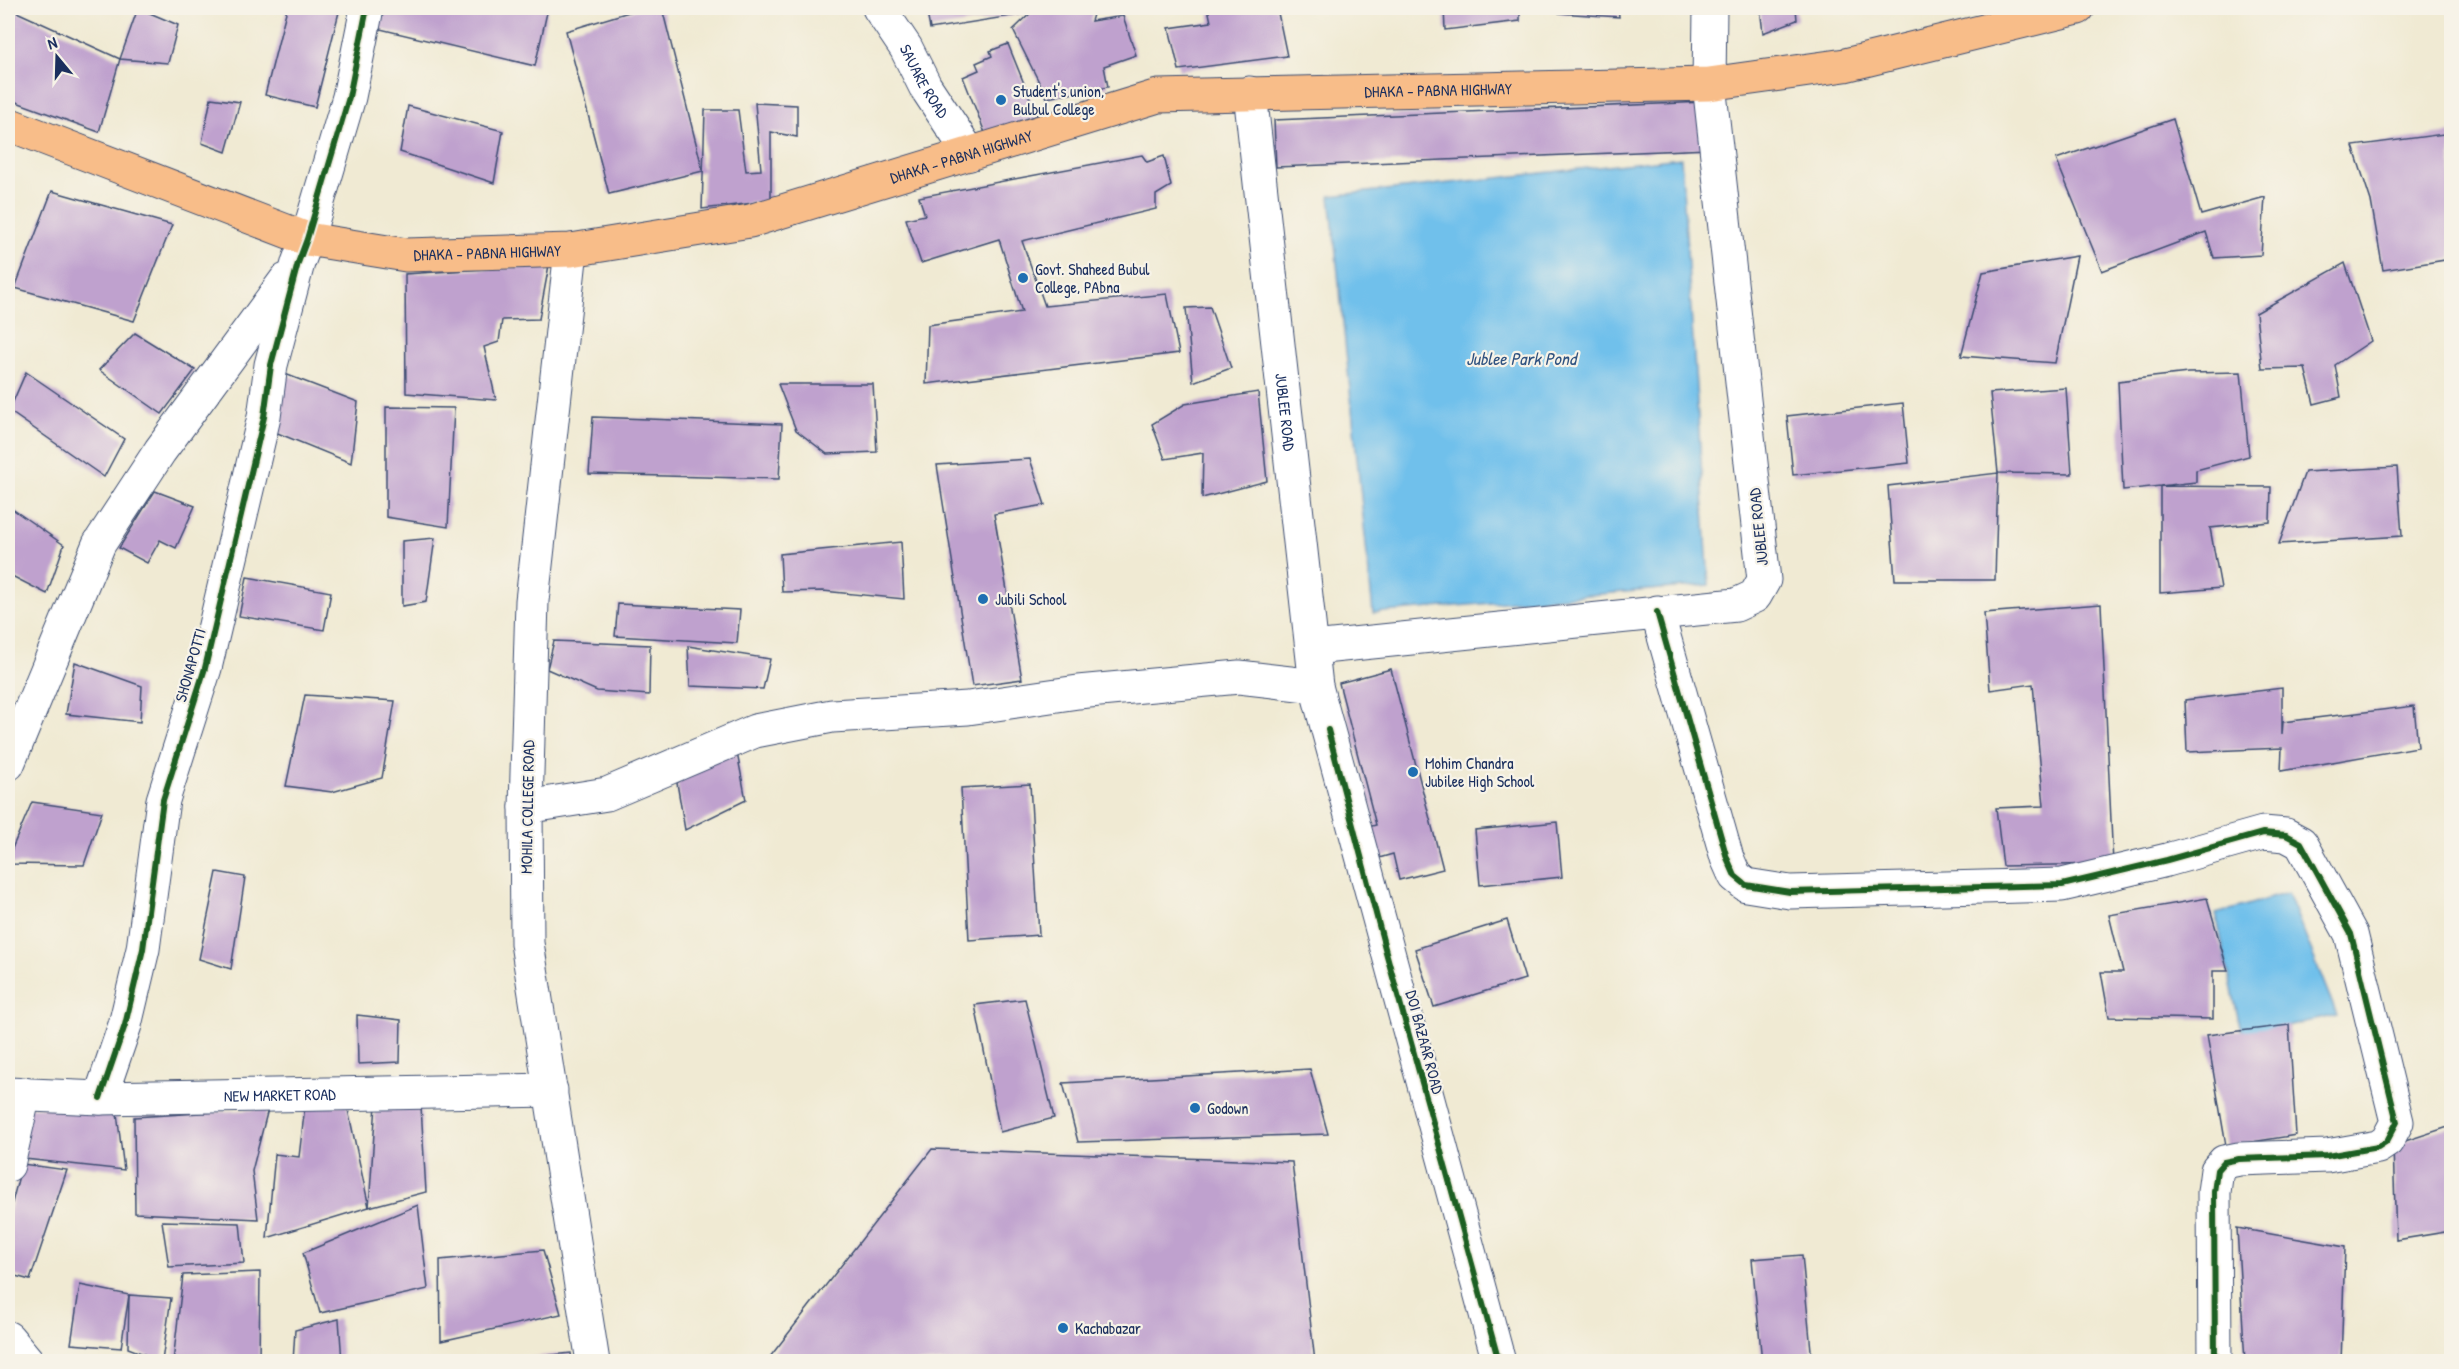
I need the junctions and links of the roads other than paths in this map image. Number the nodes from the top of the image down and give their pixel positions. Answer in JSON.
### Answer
{"nodes":[{"id":1,"x":367,"y":8,"type":"edge"},
{"id":2,"x":879,"y":8,"type":"edge"},
{"id":3,"x":1710,"y":8,"type":"edge"},
{"id":4,"x":2078,"y":8,"type":"edge"},
{"id":5,"x":1709,"y":84,"type":"junction"},
{"id":6,"x":1250,"y":93,"type":"junction"},
{"id":7,"x":8,"y":124,"type":"edge"},
{"id":8,"x":970,"y":154,"type":"junction"},
{"id":9,"x":571,"y":250,"type":"junction"},
{"id":10,"x":302,"y":251,"type":"junction"},
{"id":11,"x":1657,"y":612,"type":"junction"},
{"id":12,"x":1313,"y":648,"type":"junction"},
{"id":13,"x":1316,"y":686,"type":"junction"},
{"id":14,"x":1328,"y":730,"type":"joint"},
{"id":15,"x":8,"y":764,"type":"edge"},
{"id":16,"x":526,"y":807,"type":"junction"},
{"id":17,"x":551,"y":1090,"type":"junction"},
{"id":18,"x":16,"y":1094,"type":"edge"},
{"id":19,"x":100,"y":1098,"type":"junction"},
{"id":20,"x":8,"y":1165,"type":"edge"},
{"id":21,"x":8,"y":1338,"type":"edge"},
{"id":22,"x":28,"y":1362,"type":"edge"},
{"id":23,"x":593,"y":1362,"type":"edge"},
{"id":24,"x":1499,"y":1362,"type":"edge"},
{"id":25,"x":2215,"y":1362,"type":"edge"}],
"edges":[{"from":1,"to":10,"type":"street","name":"SHONAPOTTI"},
{"from":2,"to":8,"type":"street","name":"SAUARE ROAD"},
{"from":3,"to":5,"type":"street","name":"JUBLEE ROAD"},
{"from":4,"to":5,"type":"main road","name":"DHAKA - PABNA HIGHWAY"},
{"from":5,"to":6,"type":"main road","name":"DHAKA - PABNA HIGHWAY"},
{"from":5,"to":11,"type":"street","name":"JUBLEE ROAD"},
{"from":6,"to":8,"type":"main road","name":"DHAKA - PABNA HIGHWAY"},
{"from":6,"to":12,"type":"street","name":"JUBLEE ROAD"},
{"from":7,"to":10,"type":"main road","name":"DHAKA - PABNA HIGHWAY"},
{"from":8,"to":9,"type":"main road","name":"DHAKA - PABNA HIGHWAY"},
{"from":9,"to":10,"type":"main road","name":"DHAKA - PABNA HIGHWAY"},
{"from":9,"to":16,"type":"street","name":"MOHILA COLLEGE ROAD"},
{"from":10,"to":15,"type":"street"},
{"from":10,"to":19,"type":"street","name":"SHONAPOTTI"},
{"from":11,"to":12,"type":"street","name":"JUBLEE ROAD"},
{"from":11,"to":25,"type":"street"},
{"from":12,"to":13,"type":"street","name":"JUBLEE ROAD"},
{"from":13,"to":14,"type":"street","name":"JUBLEE ROAD"},
{"from":13,"to":16,"type":"street"},
{"from":14,"to":24,"type":"street","name":"DOI BAZAAR ROAD"},
{"from":16,"to":17,"type":"street","name":"MOHILA COLLEGE ROAD"},
{"from":17,"to":19,"type":"street","name":"NEW MARKET ROAD"},
{"from":17,"to":23,"type":"street","name":"MOHILA COLLEGE ROAD"},
{"from":18,"to":19,"type":"street","name":"NEW MARKET ROAD"},
{"from":18,"to":20,"type":"street"},
{"from":21,"to":22,"type":"street"}]}
